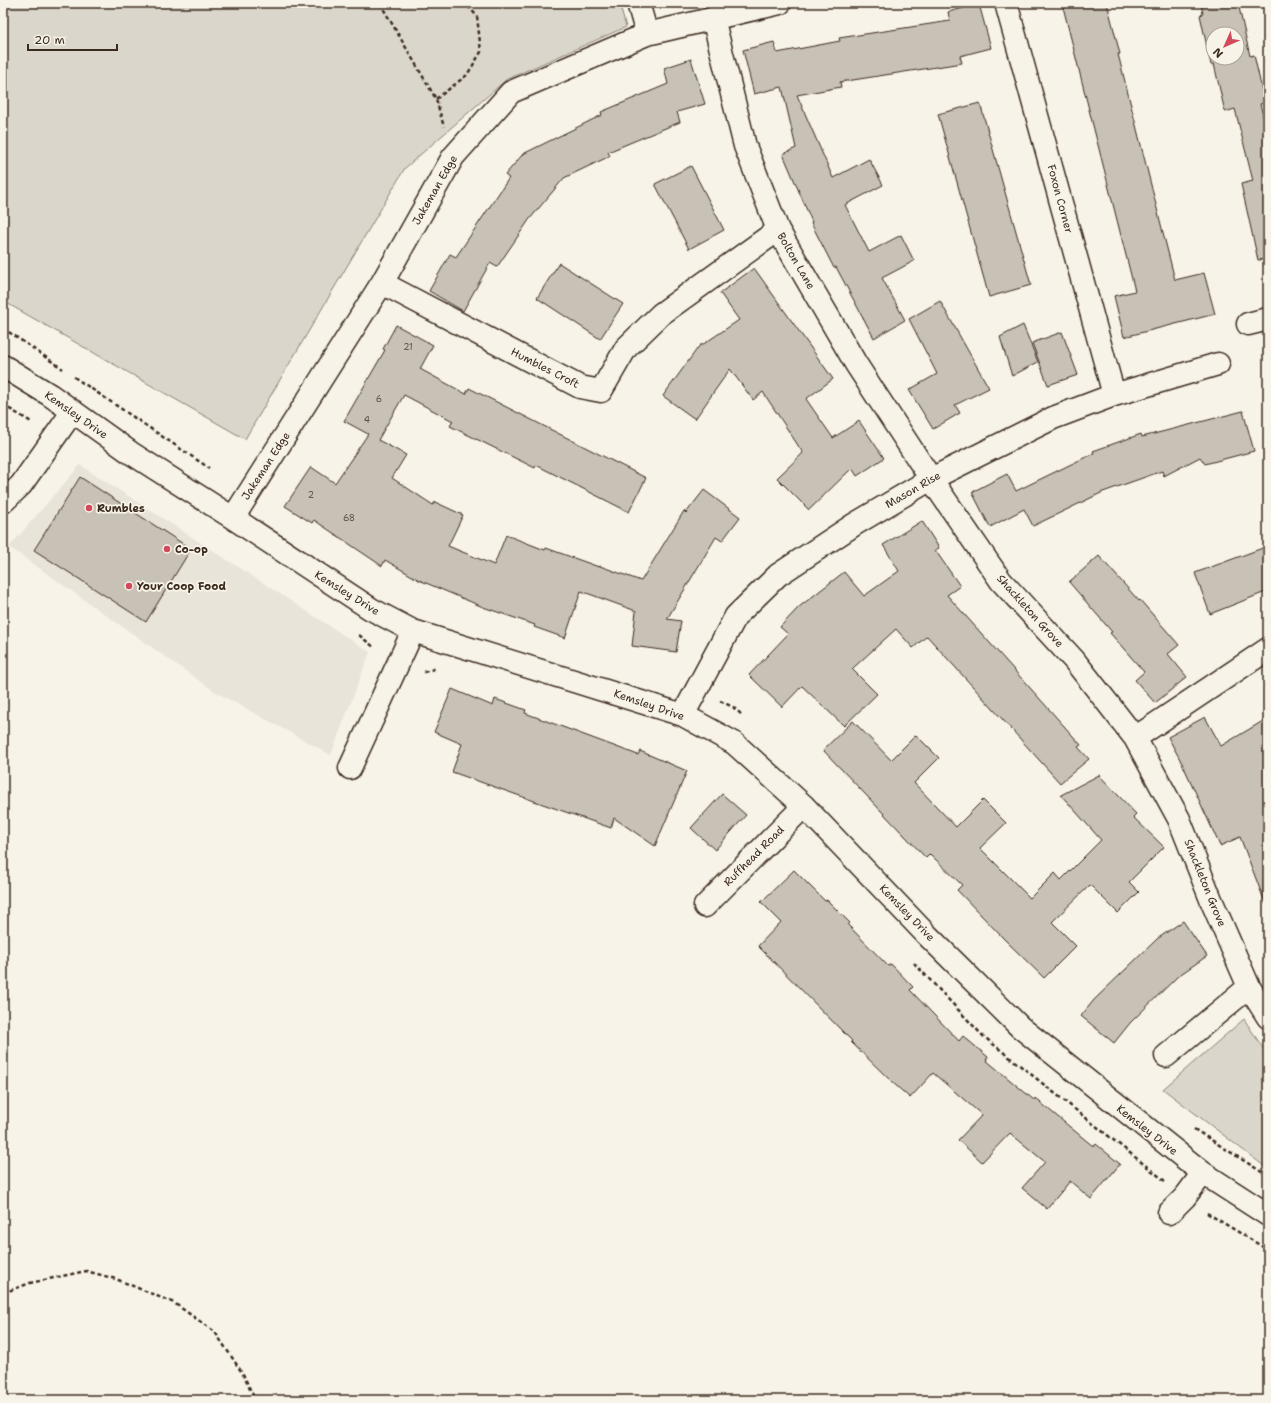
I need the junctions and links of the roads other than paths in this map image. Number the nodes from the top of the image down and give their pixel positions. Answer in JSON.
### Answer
{"nodes":[{"id":1,"x":638,"y":3,"type":"edge"},
{"id":2,"x":780,"y":3,"type":"edge"},
{"id":3,"x":1006,"y":3,"type":"edge"},
{"id":4,"x":713,"y":18,"type":"junction"},
{"id":5,"x":647,"y":34,"type":"junction"},
{"id":6,"x":778,"y":230,"type":"junction"},
{"id":7,"x":382,"y":283,"type":"junction"},
{"id":8,"x":1218,"y":364,"type":"dead end"},
{"id":9,"x":3,"y":366,"type":"edge"},
{"id":10,"x":1114,"y":395,"type":"junction"},
{"id":11,"x":73,"y":411,"type":"junction"},
{"id":12,"x":932,"y":479,"type":"junction"},
{"id":13,"x":3,"y":502,"type":"edge"},
{"id":14,"x":233,"y":518,"type":"junction"},
{"id":15,"x":413,"y":631,"type":"junction"},
{"id":16,"x":1268,"y":649,"type":"edge"},
{"id":17,"x":683,"y":715,"type":"junction"},
{"id":18,"x":1135,"y":738,"type":"junction"},
{"id":19,"x":350,"y":768,"type":"dead end"},
{"id":20,"x":804,"y":806,"type":"junction"},
{"id":21,"x":705,"y":906,"type":"dead end"},
{"id":22,"x":1250,"y":987,"type":"junction"},
{"id":23,"x":1268,"y":1017,"type":"edge"},
{"id":24,"x":1166,"y":1056,"type":"dead end"},
{"id":25,"x":1203,"y":1173,"type":"junction"},
{"id":26,"x":1169,"y":1213,"type":"dead end"},
{"id":27,"x":1268,"y":1215,"type":"edge"}],
"edges":[{"from":1,"to":5,"type":"street"},
{"from":2,"to":4,"type":"street","name":"Jakeman Edge"},
{"from":3,"to":10,"type":"street","name":"Foxon Corner"},
{"from":4,"to":5,"type":"street","name":"Jakeman Edge"},
{"from":4,"to":6,"type":"street","name":"Bolton Lane"},
{"from":5,"to":7,"type":"street","name":"Jakeman Edge"},
{"from":6,"to":7,"type":"street","name":"Humbles Croft"},
{"from":6,"to":12,"type":"street","name":"Bolton Lane"},
{"from":7,"to":14,"type":"street","name":"Jakeman Edge"},
{"from":8,"to":10,"type":"street","name":"Mason Rise"},
{"from":9,"to":11,"type":"street","name":"Kemsley Drive"},
{"from":10,"to":12,"type":"street","name":"Mason Rise"},
{"from":11,"to":13,"type":"street"},
{"from":11,"to":14,"type":"street","name":"Kemsley Drive"},
{"from":12,"to":17,"type":"street","name":"Mason Rise"},
{"from":12,"to":18,"type":"street","name":"Shackleton Grove"},
{"from":14,"to":15,"type":"street","name":"Kemsley Drive"},
{"from":15,"to":17,"type":"street","name":"Kemsley Drive"},
{"from":15,"to":19,"type":"street"},
{"from":16,"to":18,"type":"street"},
{"from":17,"to":20,"type":"street","name":"Kemsley Drive"},
{"from":18,"to":22,"type":"street","name":"Shackleton Grove"},
{"from":20,"to":21,"type":"street","name":"Ruffhead Road"},
{"from":20,"to":25,"type":"street","name":"Kemsley Drive"},
{"from":22,"to":23,"type":"street","name":"Shackleton Grove"},
{"from":22,"to":24,"type":"street"},
{"from":25,"to":26,"type":"street"},
{"from":25,"to":27,"type":"street","name":"Kemsley Drive"}]}
